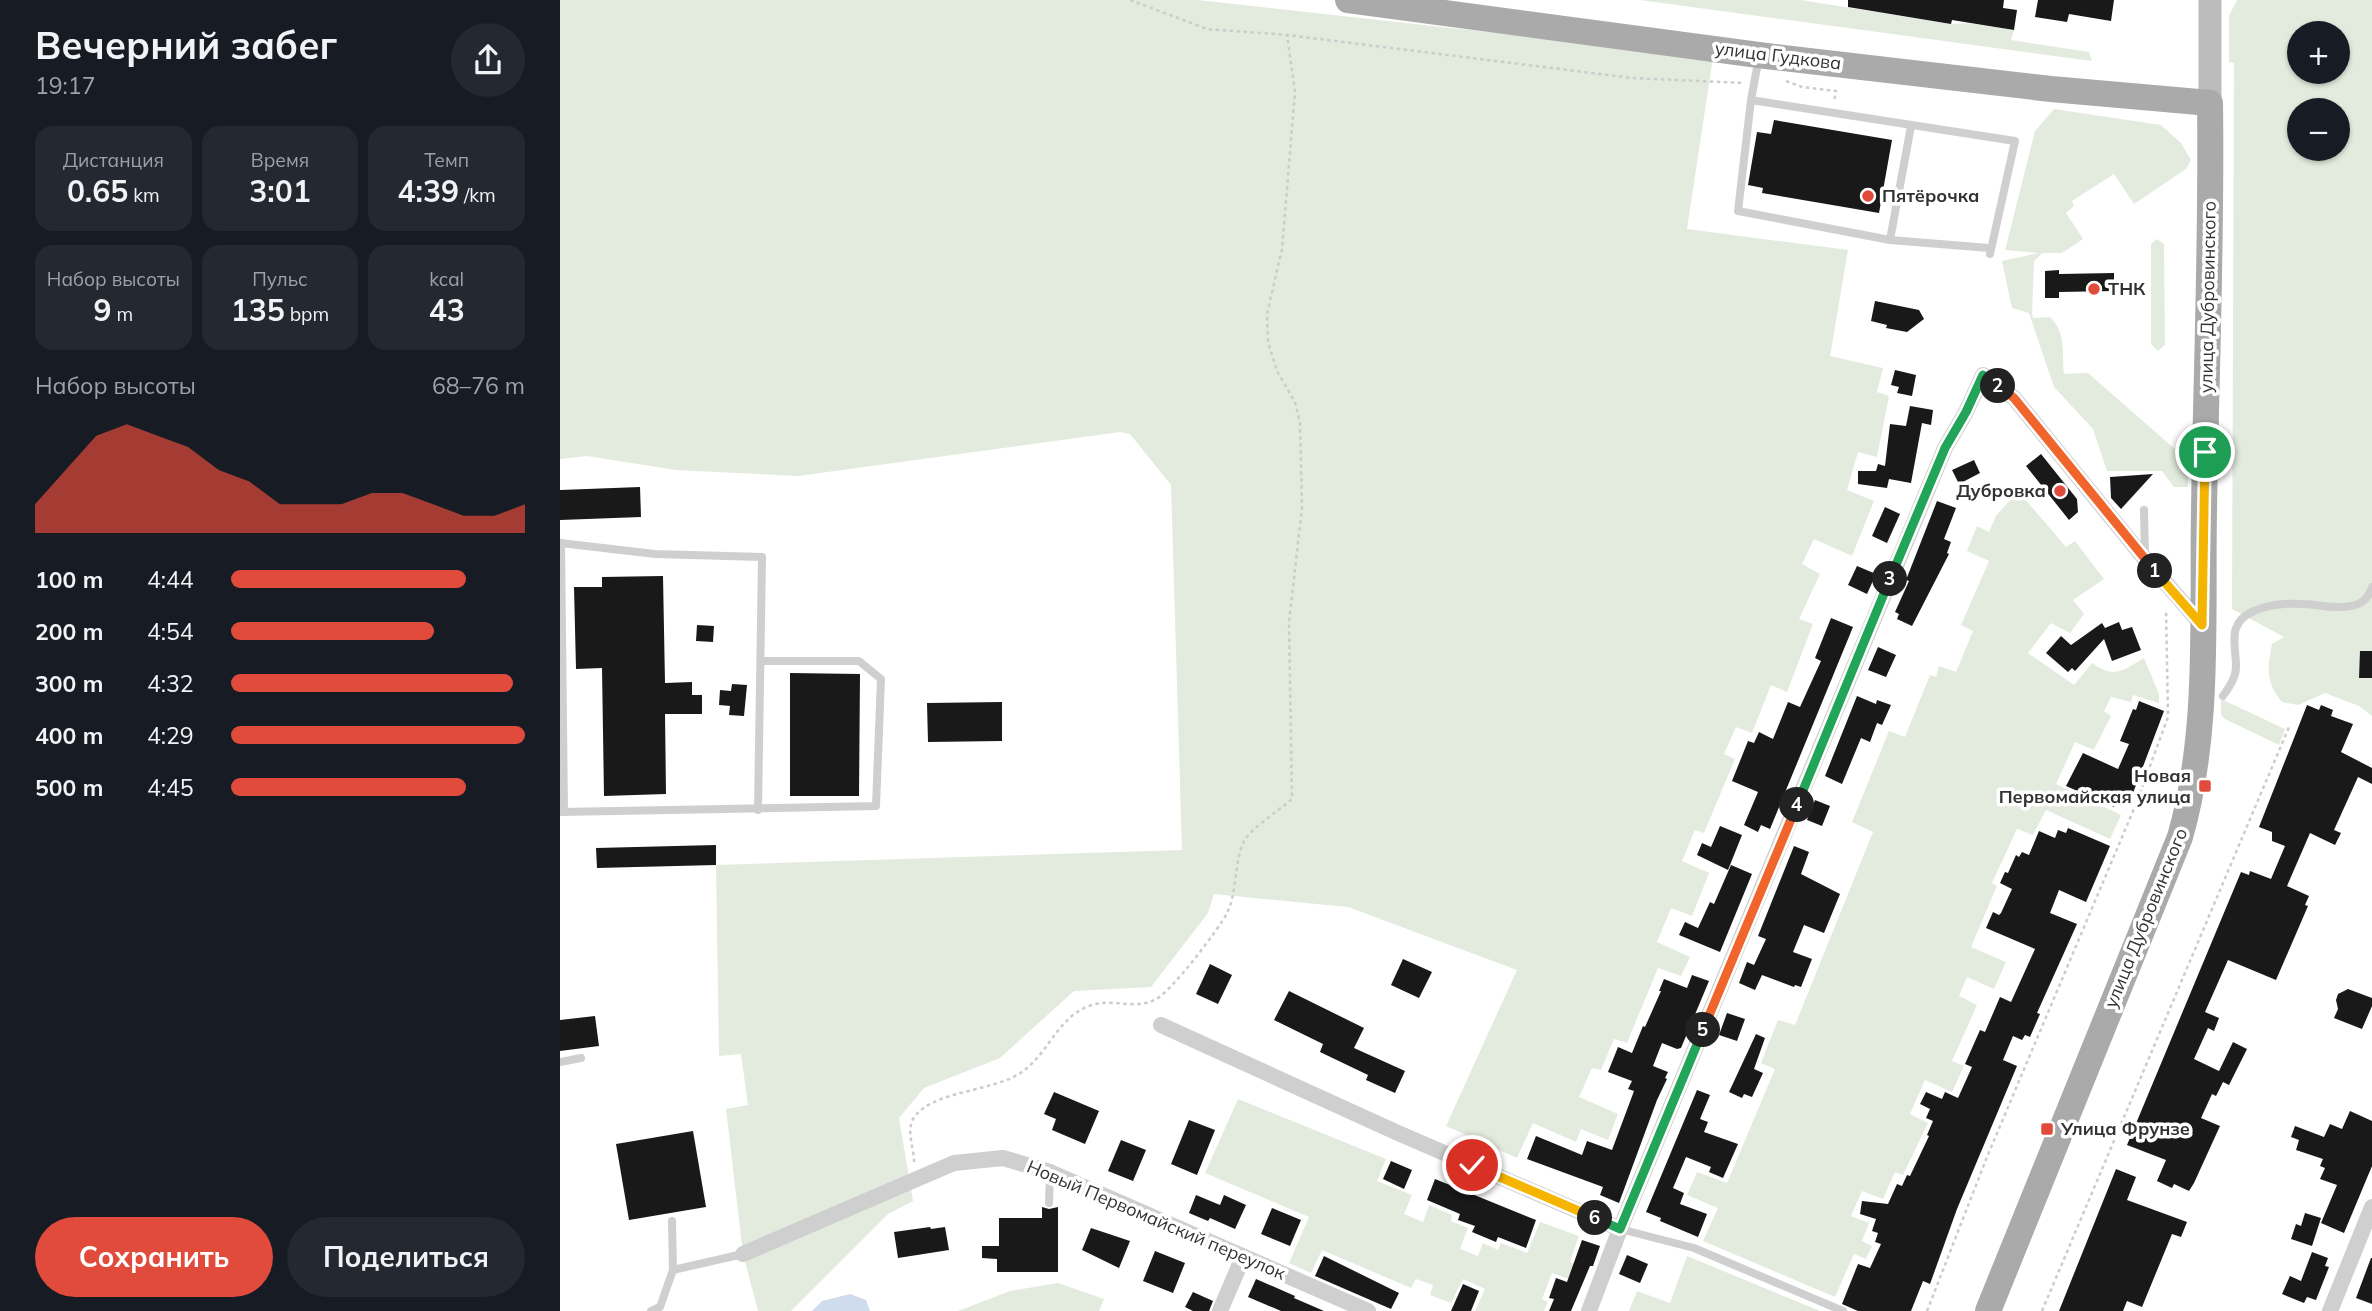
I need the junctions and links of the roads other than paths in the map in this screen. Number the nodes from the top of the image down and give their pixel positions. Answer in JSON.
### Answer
{"nodes":[{"id":1,"x":1348,"y":0,"type":"edge"},
{"id":2,"x":2210,"y":0,"type":"edge"},
{"id":3,"x":1759,"y":54,"type":"junction"},
{"id":4,"x":1751,"y":100,"type":"junction"},
{"id":5,"x":2210,"y":103,"type":"junction"},
{"id":6,"x":1911,"y":125,"type":"junction"},
{"id":7,"x":1890,"y":240,"type":"junction"},
{"id":8,"x":2144,"y":510,"type":"dead end"},
{"id":9,"x":560,"y":543,"type":"edge"},
{"id":10,"x":2145,"y":559,"type":"junction"},
{"id":11,"x":2372,"y":587,"type":"edge"},
{"id":12,"x":2202,"y":625,"type":"junction"},
{"id":13,"x":761,"y":661,"type":"junction"},
{"id":14,"x":2223,"y":696,"type":"dead end"},
{"id":15,"x":758,"y":810,"type":"junction"},
{"id":16,"x":562,"y":812,"type":"edge"},
{"id":17,"x":1161,"y":1025,"type":"dead end"},
{"id":18,"x":581,"y":1058,"type":"dead end"},
{"id":19,"x":560,"y":1062,"type":"edge"},
{"id":20,"x":1050,"y":1172,"type":"junction"},
{"id":21,"x":1049,"y":1203,"type":"dead end"},
{"id":22,"x":2372,"y":1208,"type":"edge"},
{"id":23,"x":672,"y":1222,"type":"dead end"},
{"id":24,"x":1620,"y":1229,"type":"junction"},
{"id":25,"x":744,"y":1254,"type":"joint"},
{"id":26,"x":1243,"y":1257,"type":"junction"},
{"id":27,"x":673,"y":1270,"type":"junction"},
{"id":28,"x":651,"y":1311,"type":"edge"},
{"id":29,"x":1220,"y":1311,"type":"edge"},
{"id":30,"x":1368,"y":1311,"type":"edge"},
{"id":31,"x":1589,"y":1311,"type":"edge"},
{"id":32,"x":1843,"y":1311,"type":"edge"},
{"id":33,"x":1989,"y":1311,"type":"edge"},
{"id":34,"x":2330,"y":1311,"type":"edge"}],
"edges":[{"from":1,"to":3,"type":"main road","name":"улица Гудкова"},
{"from":2,"to":5,"type":"main road","name":"улица Дубровинского"},
{"from":3,"to":4,"type":"lane"},
{"from":3,"to":5,"type":"main road","name":"улица Гудкова"},
{"from":4,"to":6,"type":"lane"},
{"from":4,"to":7,"type":"lane"},
{"from":5,"to":12,"type":"main road","name":"улица Дубровинского"},
{"from":6,"to":7,"type":"lane"},
{"from":6,"to":7,"type":"lane"},
{"from":8,"to":10,"type":"lane"},
{"from":9,"to":13,"type":"lane"},
{"from":9,"to":16,"type":"lane"},
{"from":10,"to":12,"type":"street"},
{"from":10,"to":24,"type":"street"},
{"from":11,"to":14,"type":"lane"},
{"from":12,"to":33,"type":"main road","name":"улица Дубровинского"},
{"from":13,"to":15,"type":"lane"},
{"from":13,"to":15,"type":"lane"},
{"from":15,"to":16,"type":"lane"},
{"from":17,"to":24,"type":"street"},
{"from":18,"to":19,"type":"lane"},
{"from":20,"to":21,"type":"lane"},
{"from":20,"to":25,"type":"street","name":"Новый Первомайский переулок"},
{"from":20,"to":26,"type":"street","name":"Новый Первомайский переулок"},
{"from":22,"to":34,"type":"street"},
{"from":23,"to":27,"type":"lane"},
{"from":24,"to":31,"type":"street"},
{"from":24,"to":32,"type":"lane"},
{"from":25,"to":27,"type":"lane","name":"Новый Первомайский переулок"},
{"from":26,"to":29,"type":"street"},
{"from":26,"to":30,"type":"street","name":"Новый Первомайский переулок"},
{"from":27,"to":28,"type":"lane"}]}
